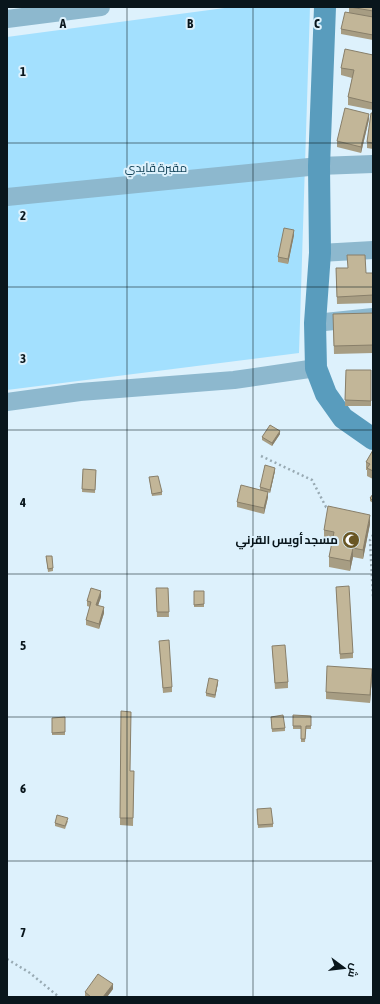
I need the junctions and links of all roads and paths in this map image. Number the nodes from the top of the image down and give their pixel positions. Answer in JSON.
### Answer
{"nodes":[{"id":1,"x":101,"y":7,"type":"edge"},
{"id":2,"x":325,"y":7,"type":"edge"},
{"id":3,"x":7,"y":19,"type":"edge"},
{"id":4,"x":373,"y":164,"type":"edge"},
{"id":5,"x":319,"y":166,"type":"junction"},
{"id":6,"x":7,"y":197,"type":"edge"},
{"id":7,"x":373,"y":250,"type":"edge"},
{"id":8,"x":320,"y":253,"type":"junction"},
{"id":9,"x":373,"y":317,"type":"edge"},
{"id":10,"x":315,"y":323,"type":"junction"},
{"id":11,"x":316,"y":368,"type":"junction"},
{"id":12,"x":7,"y":402,"type":"edge"},
{"id":13,"x":373,"y":439,"type":"edge"},
{"id":14,"x":261,"y":456,"type":"dead end"},
{"id":15,"x":332,"y":509,"type":"edge"},
{"id":16,"x":373,"y":535,"type":"edge"},
{"id":17,"x":373,"y":598,"type":"edge"},
{"id":18,"x":7,"y":959,"type":"edge"},
{"id":19,"x":59,"y":997,"type":"edge"}],
"edges":[{"from":1,"to":3,"type":"street"},
{"from":2,"to":5,"type":"street"},
{"from":4,"to":5,"type":"street"},
{"from":5,"to":6,"type":"street"},
{"from":5,"to":8,"type":"street"},
{"from":7,"to":8,"type":"street"},
{"from":8,"to":10,"type":"street"},
{"from":9,"to":10,"type":"street"},
{"from":10,"to":11,"type":"street"},
{"from":11,"to":12,"type":"street"},
{"from":11,"to":13,"type":"street"},
{"from":14,"to":15,"type":"path"},
{"from":16,"to":17,"type":"path"},
{"from":18,"to":19,"type":"path"}]}
